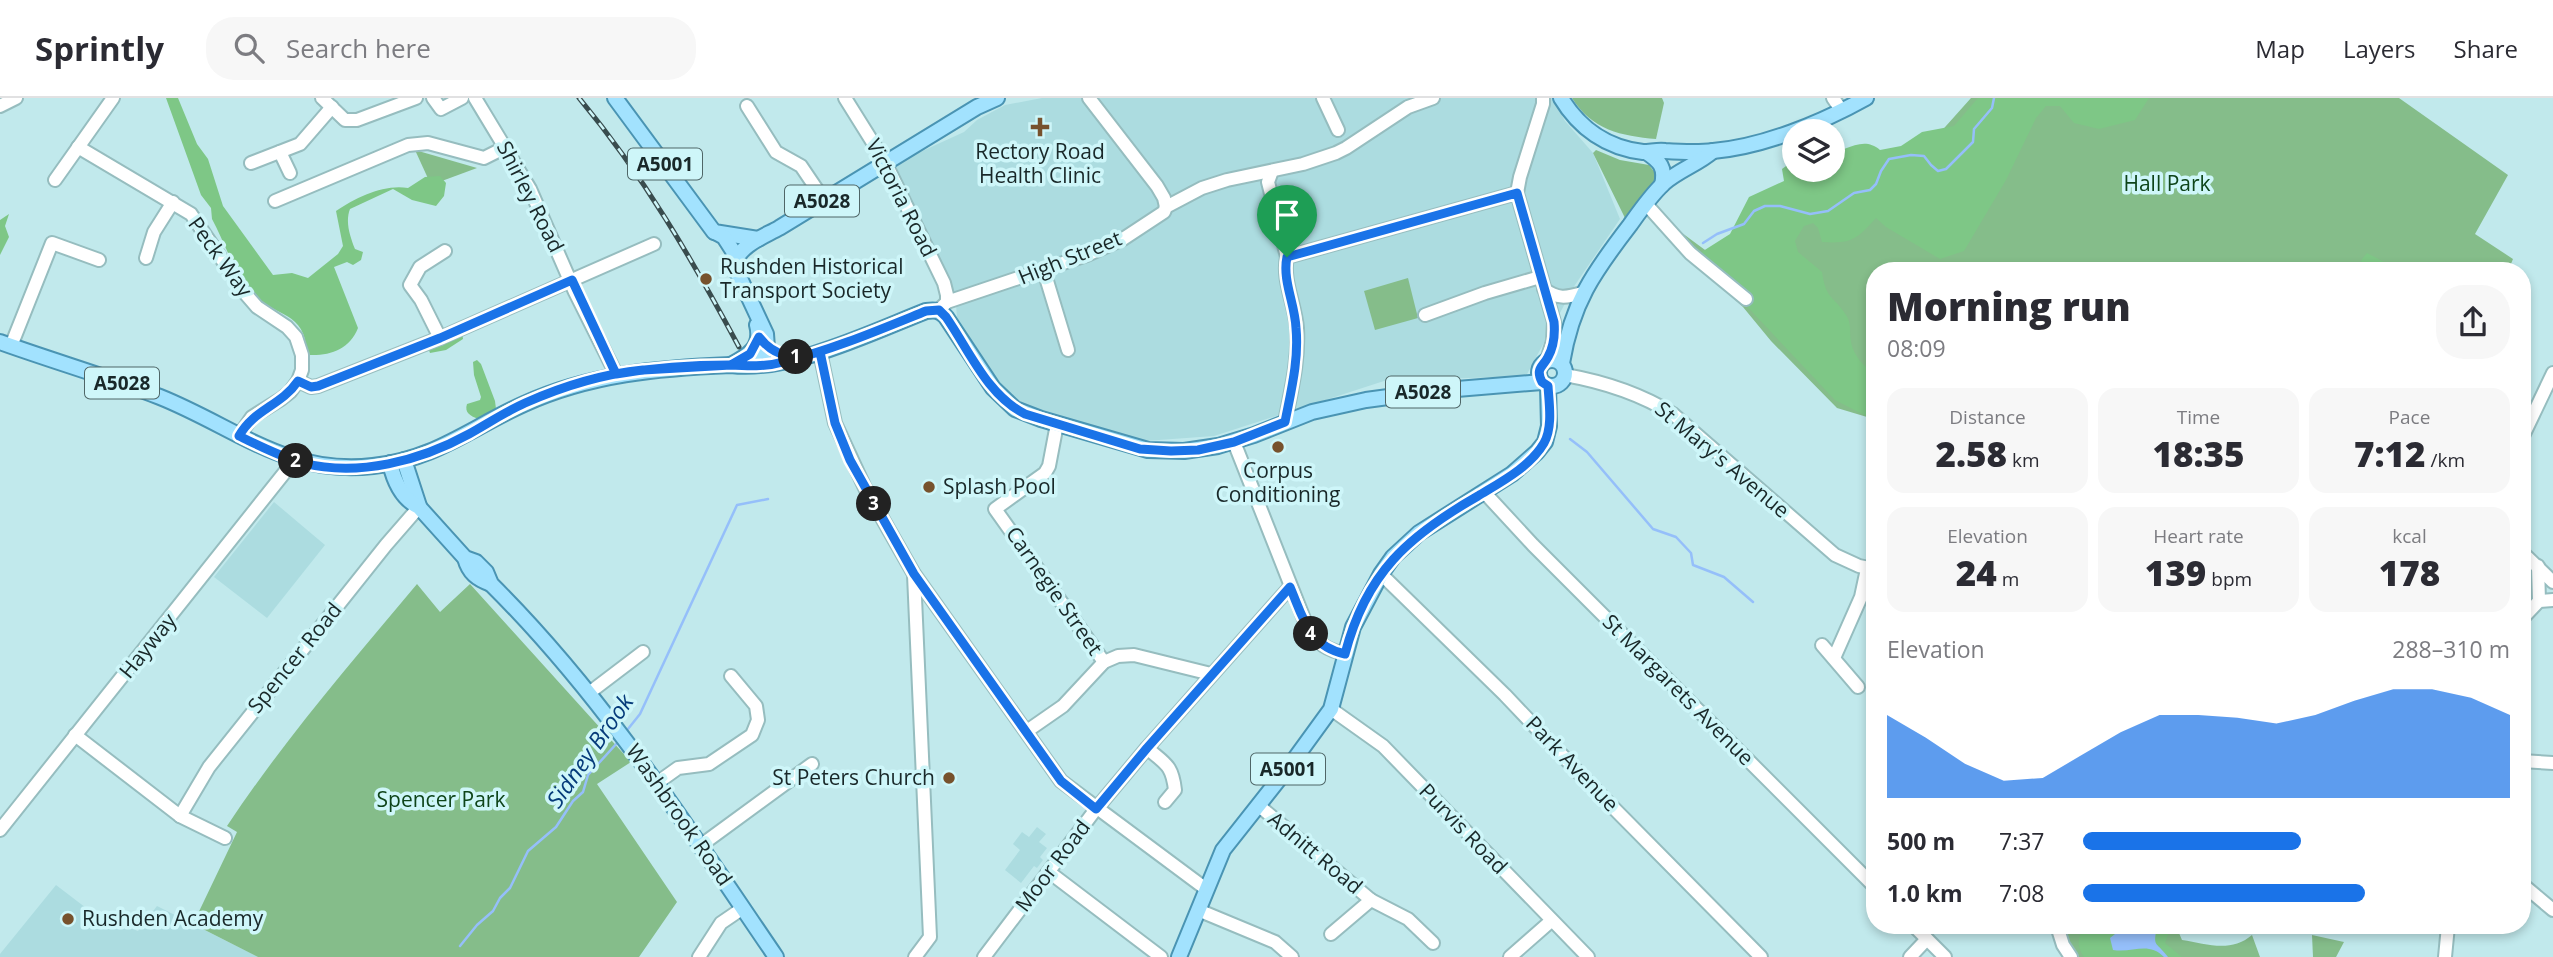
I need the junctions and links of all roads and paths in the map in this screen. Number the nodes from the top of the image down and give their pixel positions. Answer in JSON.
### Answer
{"nodes":[{"id":1,"x":16,"y":98,"type":"edge"},
{"id":2,"x":113,"y":98,"type":"edge"},
{"id":3,"x":416,"y":98,"type":"edge"},
{"id":4,"x":433,"y":98,"type":"edge"},
{"id":5,"x":462,"y":98,"type":"edge"},
{"id":6,"x":475,"y":98,"type":"edge"},
{"id":7,"x":615,"y":98,"type":"edge"},
{"id":8,"x":845,"y":98,"type":"edge"},
{"id":9,"x":997,"y":98,"type":"edge"},
{"id":10,"x":1089,"y":98,"type":"edge"},
{"id":11,"x":1323,"y":98,"type":"edge"},
{"id":12,"x":1833,"y":98,"type":"edge"},
{"id":13,"x":1866,"y":98,"type":"edge"},
{"id":14,"x":1429,"y":99,"type":"edge"},
{"id":15,"x":1562,"y":99,"type":"edge"},
{"id":16,"x":1543,"y":101,"type":"edge"},
{"id":17,"x":327,"y":103,"type":"edge"},
{"id":18,"x":0,"y":106,"type":"edge"},
{"id":19,"x":747,"y":106,"type":"dead end"},
{"id":20,"x":1842,"y":111,"type":"junction"},
{"id":21,"x":1338,"y":130,"type":"dead end"},
{"id":22,"x":506,"y":147,"type":"junction"},
{"id":23,"x":78,"y":148,"type":"junction"},
{"id":24,"x":1713,"y":151,"type":"junction"},
{"id":25,"x":280,"y":152,"type":"junction"},
{"id":26,"x":1646,"y":152,"type":"junction"},
{"id":27,"x":885,"y":162,"type":"junction"},
{"id":28,"x":251,"y":163,"type":"dead end"},
{"id":29,"x":1272,"y":171,"type":"junction"},
{"id":30,"x":290,"y":173,"type":"dead end"},
{"id":31,"x":54,"y":182,"type":"dead end"},
{"id":32,"x":1662,"y":185,"type":"junction"},
{"id":33,"x":1517,"y":193,"type":"junction"},
{"id":34,"x":824,"y":200,"type":"junction"},
{"id":35,"x":275,"y":201,"type":"dead end"},
{"id":36,"x":173,"y":202,"type":"junction"},
{"id":37,"x":1646,"y":204,"type":"junction"},
{"id":38,"x":1166,"y":207,"type":"junction"},
{"id":39,"x":714,"y":232,"type":"junction"},
{"id":40,"x":758,"y":239,"type":"junction"},
{"id":41,"x":654,"y":244,"type":"dead end"},
{"id":42,"x":445,"y":251,"type":"dead end"},
{"id":43,"x":1287,"y":257,"type":"junction"},
{"id":44,"x":146,"y":258,"type":"dead end"},
{"id":45,"x":99,"y":260,"type":"dead end"},
{"id":46,"x":734,"y":264,"type":"junction"},
{"id":47,"x":1044,"y":271,"type":"junction"},
{"id":48,"x":572,"y":280,"type":"junction"},
{"id":49,"x":1542,"y":283,"type":"junction"},
{"id":50,"x":1582,"y":293,"type":"junction"},
{"id":51,"x":1746,"y":299,"type":"dead end"},
{"id":52,"x":943,"y":306,"type":"junction"},
{"id":53,"x":1425,"y":315,"type":"dead end"},
{"id":54,"x":440,"y":338,"type":"junction"},
{"id":55,"x":763,"y":343,"type":"junction"},
{"id":56,"x":6,"y":344,"type":"edge"},
{"id":57,"x":1068,"y":350,"type":"dead end"},
{"id":58,"x":820,"y":352,"type":"junction"},
{"id":59,"x":794,"y":358,"type":"junction"},
{"id":60,"x":731,"y":365,"type":"junction"},
{"id":61,"x":757,"y":365,"type":"junction"},
{"id":62,"x":1558,"y":366,"type":"junction"},
{"id":63,"x":2553,"y":373,"type":"edge"},
{"id":64,"x":616,"y":374,"type":"junction"},
{"id":65,"x":298,"y":381,"type":"junction"},
{"id":66,"x":1545,"y":384,"type":"junction"},
{"id":67,"x":2531,"y":419,"type":"edge"},
{"id":68,"x":1285,"y":422,"type":"junction"},
{"id":69,"x":1057,"y":424,"type":"junction"},
{"id":70,"x":239,"y":436,"type":"junction"},
{"id":71,"x":1234,"y":442,"type":"junction"},
{"id":72,"x":292,"y":459,"type":"junction"},
{"id":73,"x":397,"y":462,"type":"junction"},
{"id":74,"x":1484,"y":492,"type":"junction"},
{"id":75,"x":419,"y":507,"type":"junction"},
{"id":76,"x":2531,"y":560,"type":"edge"},
{"id":77,"x":2538,"y":566,"type":"junction"},
{"id":78,"x":1866,"y":567,"type":"edge"},
{"id":79,"x":914,"y":574,"type":"junction"},
{"id":80,"x":1381,"y":574,"type":"junction"},
{"id":81,"x":1866,"y":581,"type":"edge"},
{"id":82,"x":2553,"y":582,"type":"edge"},
{"id":83,"x":1290,"y":587,"type":"junction"},
{"id":84,"x":2553,"y":600,"type":"edge"},
{"id":85,"x":2539,"y":601,"type":"junction"},
{"id":86,"x":2531,"y":609,"type":"edge"},
{"id":87,"x":1822,"y":645,"type":"dead end"},
{"id":88,"x":643,"y":652,"type":"dead end"},
{"id":89,"x":1345,"y":654,"type":"junction"},
{"id":90,"x":1834,"y":658,"type":"junction"},
{"id":91,"x":1104,"y":662,"type":"junction"},
{"id":92,"x":1211,"y":674,"type":"junction"},
{"id":93,"x":731,"y":676,"type":"dead end"},
{"id":94,"x":1858,"y":687,"type":"dead end"},
{"id":95,"x":590,"y":693,"type":"junction"},
{"id":96,"x":1331,"y":709,"type":"junction"},
{"id":97,"x":1027,"y":731,"type":"junction"},
{"id":98,"x":75,"y":735,"type":"junction"},
{"id":99,"x":1147,"y":748,"type":"junction"},
{"id":100,"x":2531,"y":762,"type":"edge"},
{"id":101,"x":2553,"y":763,"type":"edge"},
{"id":102,"x":812,"y":764,"type":"dead end"},
{"id":103,"x":657,"y":783,"type":"junction"},
{"id":104,"x":1165,"y":802,"type":"dead end"},
{"id":105,"x":1258,"y":805,"type":"junction"},
{"id":106,"x":1096,"y":809,"type":"junction"},
{"id":107,"x":180,"y":816,"type":"junction"},
{"id":108,"x":0,"y":830,"type":"edge"},
{"id":109,"x":226,"y":838,"type":"dead end"},
{"id":110,"x":700,"y":846,"type":"junction"},
{"id":111,"x":1049,"y":872,"type":"junction"},
{"id":112,"x":1866,"y":878,"type":"edge"},
{"id":113,"x":1206,"y":889,"type":"junction"},
{"id":114,"x":2531,"y":892,"type":"edge"},
{"id":115,"x":1371,"y":900,"type":"junction"},
{"id":116,"x":743,"y":908,"type":"junction"},
{"id":117,"x":1198,"y":910,"type":"junction"},
{"id":118,"x":2553,"y":910,"type":"edge"},
{"id":119,"x":1551,"y":920,"type":"junction"},
{"id":120,"x":1331,"y":934,"type":"dead end"},
{"id":121,"x":1922,"y":934,"type":"edge"},
{"id":122,"x":2060,"y":934,"type":"edge"},
{"id":123,"x":2447,"y":934,"type":"edge"},
{"id":124,"x":1927,"y":939,"type":"junction"},
{"id":125,"x":1433,"y":943,"type":"dead end"},
{"id":126,"x":1747,"y":952,"type":"edge"},
{"id":127,"x":699,"y":957,"type":"edge"},
{"id":128,"x":776,"y":957,"type":"edge"},
{"id":129,"x":915,"y":957,"type":"edge"},
{"id":130,"x":984,"y":957,"type":"edge"},
{"id":131,"x":1161,"y":957,"type":"edge"},
{"id":132,"x":1180,"y":957,"type":"edge"},
{"id":133,"x":1292,"y":957,"type":"edge"},
{"id":134,"x":1510,"y":957,"type":"edge"},
{"id":135,"x":1588,"y":957,"type":"edge"},
{"id":136,"x":1761,"y":957,"type":"edge"},
{"id":137,"x":1910,"y":957,"type":"edge"},
{"id":138,"x":1945,"y":957,"type":"edge"},
{"id":139,"x":2071,"y":957,"type":"edge"},
{"id":140,"x":2445,"y":957,"type":"edge"}],
"edges":[{"from":1,"to":18,"type":"street"},
{"from":2,"to":23,"type":"street"},
{"from":3,"to":17,"type":"street"},
{"from":4,"to":5,"type":"street"},
{"from":6,"to":22,"type":"street","name":"Shirley Road"},
{"from":7,"to":39,"type":"main road","number":"A5001"},
{"from":8,"to":27,"type":"street","name":"Victoria Road"},
{"from":9,"to":27,"type":"main road","number":"A5028"},
{"from":10,"to":38,"type":"street"},
{"from":11,"to":21,"type":"street"},
{"from":12,"to":20,"type":"street"},
{"from":13,"to":20,"type":"main road"},
{"from":14,"to":29,"type":"street","name":"High Street"},
{"from":15,"to":16,"type":"street"},
{"from":15,"to":26,"type":"main road"},
{"from":16,"to":33,"type":"street"},
{"from":17,"to":25,"type":"street"},
{"from":19,"to":34,"type":"street"},
{"from":20,"to":24,"type":"main road"},
{"from":22,"to":35,"type":"street"},
{"from":22,"to":48,"type":"street","name":"Shirley Road"},
{"from":23,"to":31,"type":"street"},
{"from":23,"to":36,"type":"street","name":"Peck Way"},
{"from":24,"to":26,"type":"main road"},
{"from":24,"to":32,"type":"main road"},
{"from":25,"to":28,"type":"street"},
{"from":25,"to":30,"type":"street"},
{"from":26,"to":32,"type":"main road"},
{"from":27,"to":34,"type":"main road","number":"A5028"},
{"from":27,"to":52,"type":"street","name":"Victoria Road"},
{"from":29,"to":38,"type":"street","name":"High Street"},
{"from":29,"to":43,"type":"street"},
{"from":32,"to":37,"type":"main road"},
{"from":33,"to":43,"type":"street"},
{"from":33,"to":49,"type":"street"},
{"from":34,"to":40,"type":"main road","number":"A5028"},
{"from":36,"to":44,"type":"street","name":"Peck Way"},
{"from":36,"to":65,"type":"street","name":"Peck Way"},
{"from":37,"to":50,"type":"main road"},
{"from":37,"to":51,"type":"street"},
{"from":38,"to":47,"type":"street","name":"High Street"},
{"from":39,"to":40,"type":"main road"},
{"from":39,"to":46,"type":"main road","number":"A5001"},
{"from":40,"to":46,"type":"main road","number":"A5028"},
{"from":41,"to":48,"type":"street"},
{"from":42,"to":54,"type":"street"},
{"from":43,"to":68,"type":"street"},
{"from":45,"to":56,"type":"street"},
{"from":46,"to":55,"type":"main road"},
{"from":47,"to":52,"type":"street","name":"High Street"},
{"from":47,"to":57,"type":"street"},
{"from":48,"to":54,"type":"street"},
{"from":48,"to":64,"type":"street","name":"Shirley Road"},
{"from":49,"to":50,"type":"street"},
{"from":49,"to":53,"type":"street"},
{"from":49,"to":62,"type":"street"},
{"from":50,"to":62,"type":"main road"},
{"from":52,"to":58,"type":"main road","name":"High Street","number":"A5028"},
{"from":52,"to":69,"type":"main road","number":"A5028"},
{"from":54,"to":65,"type":"street"},
{"from":55,"to":59,"type":"main road"},
{"from":55,"to":60,"type":"main road"},
{"from":55,"to":61,"type":"main road"},
{"from":56,"to":70,"type":"main road","number":"A5028"},
{"from":58,"to":59,"type":"main road","name":"High Street","number":"A5028"},
{"from":58,"to":79,"type":"street"},
{"from":59,"to":61,"type":"main road","name":"High Street","number":"A5028"},
{"from":60,"to":61,"type":"main road","name":"High Street","number":"A5028"},
{"from":60,"to":64,"type":"main road","number":"A5028"},
{"from":62,"to":66,"type":"main road","number":"A5028"},
{"from":62,"to":66,"type":"main road"},
{"from":62,"to":78,"type":"street","name":"St Mary's Avenue"},
{"from":63,"to":67,"type":"street"},
{"from":64,"to":73,"type":"main road","number":"A5028"},
{"from":65,"to":70,"type":"street"},
{"from":66,"to":68,"type":"main road","number":"A5028"},
{"from":66,"to":74,"type":"main road","number":"A5001"},
{"from":68,"to":71,"type":"main road","number":"A5028"},
{"from":69,"to":71,"type":"main road","number":"A5028"},
{"from":69,"to":91,"type":"street","name":"Carnegie Street"},
{"from":70,"to":72,"type":"main road","number":"A5028"},
{"from":71,"to":83,"type":"street"},
{"from":72,"to":73,"type":"main road","number":"A5028"},
{"from":72,"to":98,"type":"street","name":"Hayway"},
{"from":73,"to":75,"type":"main road","name":"Washbrook Road"},
{"from":74,"to":80,"type":"main road","number":"A5001"},
{"from":74,"to":112,"type":"street","name":"St Margarets Avenue"},
{"from":75,"to":95,"type":"main road","name":"Washbrook Road"},
{"from":75,"to":107,"type":"street","name":"Spencer Road"},
{"from":76,"to":77,"type":"street"},
{"from":77,"to":82,"type":"street"},
{"from":77,"to":85,"type":"street"},
{"from":79,"to":97,"type":"street"},
{"from":79,"to":129,"type":"street"},
{"from":80,"to":89,"type":"main road","number":"A5001"},
{"from":80,"to":126,"type":"street","name":"Park Avenue"},
{"from":81,"to":90,"type":"street"},
{"from":83,"to":89,"type":"street"},
{"from":83,"to":92,"type":"street","name":"Moor Road"},
{"from":84,"to":85,"type":"street"},
{"from":85,"to":86,"type":"street"},
{"from":87,"to":90,"type":"street"},
{"from":88,"to":95,"type":"street"},
{"from":89,"to":96,"type":"main road","number":"A5001"},
{"from":90,"to":94,"type":"street"},
{"from":91,"to":92,"type":"street"},
{"from":91,"to":97,"type":"street"},
{"from":92,"to":99,"type":"street","name":"Moor Road"},
{"from":93,"to":103,"type":"street"},
{"from":95,"to":103,"type":"main road","name":"Washbrook Road"},
{"from":96,"to":105,"type":"main road","number":"A5001"},
{"from":96,"to":119,"type":"street","name":"Purvis Road"},
{"from":97,"to":106,"type":"street"},
{"from":98,"to":107,"type":"street"},
{"from":98,"to":108,"type":"street","name":"Hayway"},
{"from":99,"to":104,"type":"street"},
{"from":99,"to":106,"type":"street","name":"Moor Road"},
{"from":100,"to":101,"type":"street"},
{"from":102,"to":110,"type":"street"},
{"from":103,"to":110,"type":"main road","name":"Washbrook Road"},
{"from":105,"to":113,"type":"main road","number":"A5001"},
{"from":105,"to":115,"type":"street","name":"Adnitt Road"},
{"from":106,"to":111,"type":"street","name":"Moor Road"},
{"from":106,"to":113,"type":"street"},
{"from":107,"to":109,"type":"street"},
{"from":110,"to":116,"type":"main road","name":"Washbrook Road"},
{"from":111,"to":130,"type":"street","name":"Moor Road"},
{"from":111,"to":131,"type":"street"},
{"from":113,"to":117,"type":"main road","number":"A5001"},
{"from":114,"to":118,"type":"street"},
{"from":115,"to":120,"type":"street","name":"Adnitt Road"},
{"from":115,"to":125,"type":"street","name":"Adnitt Road"},
{"from":116,"to":127,"type":"street"},
{"from":116,"to":128,"type":"main road","name":"Washbrook Road"},
{"from":117,"to":132,"type":"main road","number":"A5001"},
{"from":117,"to":133,"type":"street"},
{"from":119,"to":134,"type":"street"},
{"from":119,"to":135,"type":"street","name":"Purvis Road"},
{"from":121,"to":124,"type":"street"},
{"from":122,"to":139,"type":"street"},
{"from":123,"to":140,"type":"street"},
{"from":124,"to":137,"type":"street"},
{"from":124,"to":138,"type":"street"},
{"from":126,"to":136,"type":"street","name":"Park Avenue"}]}
